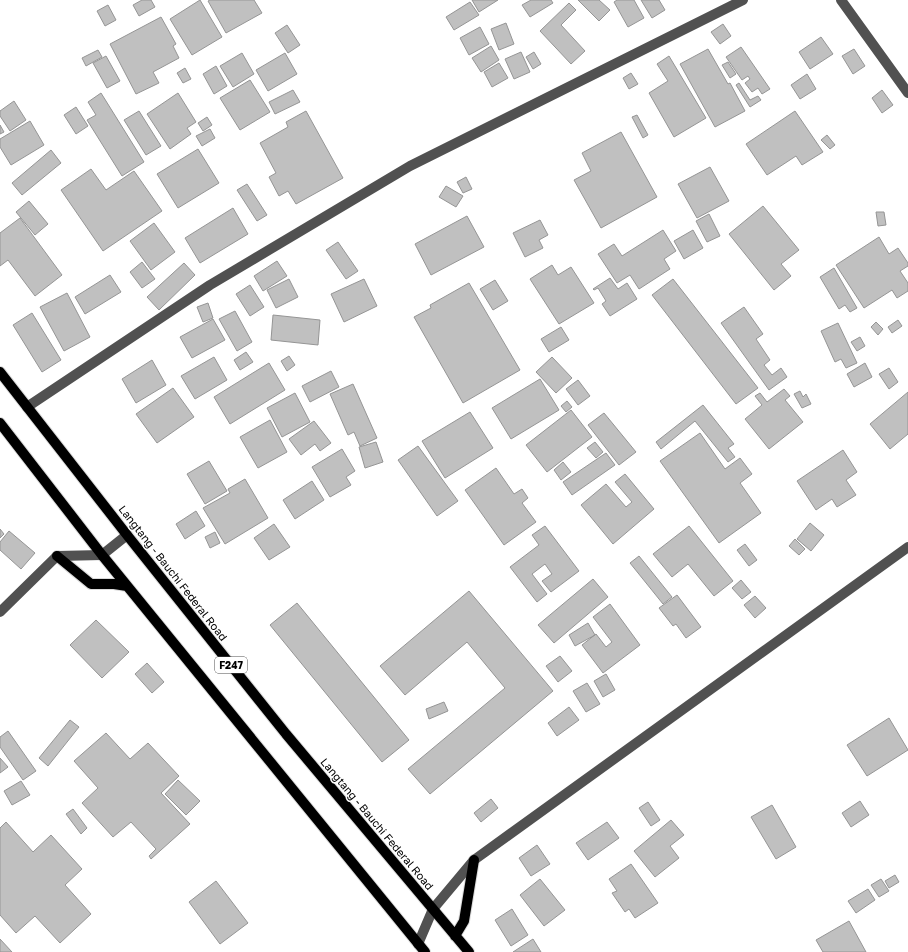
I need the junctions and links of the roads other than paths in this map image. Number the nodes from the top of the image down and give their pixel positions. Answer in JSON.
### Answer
{"nodes":[{"id":1,"x":743,"y":0,"type":"edge"},
{"id":2,"x":841,"y":0,"type":"edge"},
{"id":3,"x":908,"y":93,"type":"edge"},
{"id":4,"x":0,"y":372,"type":"edge"},
{"id":5,"x":27,"y":407,"type":"junction"},
{"id":6,"x":0,"y":423,"type":"edge"},
{"id":7,"x":127,"y":535,"type":"junction"},
{"id":8,"x":908,"y":548,"type":"edge"},
{"id":9,"x":102,"y":555,"type":"junction"},
{"id":10,"x":57,"y":556,"type":"junction"},
{"id":11,"x":127,"y":586,"type":"junction"},
{"id":12,"x":0,"y":612,"type":"edge"},
{"id":13,"x":474,"y":860,"type":"junction"},
{"id":14,"x":433,"y":909,"type":"junction"},
{"id":15,"x":455,"y":936,"type":"junction"},
{"id":16,"x":418,"y":944,"type":"junction"},
{"id":17,"x":425,"y":952,"type":"edge"},
{"id":18,"x":469,"y":952,"type":"edge"}],
"edges":[{"from":1,"to":5,"type":"street"},
{"from":2,"to":3,"type":"street"},
{"from":4,"to":5,"type":"main road","name":"Langtang - Bauchi Federal Road","number":"F247"},
{"from":5,"to":7,"type":"main road","name":"Langtang - Bauchi Federal Road","number":"F247"},
{"from":6,"to":9,"type":"main road","number":"F247"},
{"from":7,"to":9,"type":"street"},
{"from":7,"to":14,"type":"main road","name":"Langtang - Bauchi Federal Road","number":"F247"},
{"from":8,"to":13,"type":"street"},
{"from":9,"to":10,"type":"street"},
{"from":9,"to":11,"type":"main road","number":"F247"},
{"from":10,"to":11,"type":"main road"},
{"from":10,"to":12,"type":"street"},
{"from":11,"to":16,"type":"main road","number":"F247"},
{"from":13,"to":14,"type":"street"},
{"from":13,"to":15,"type":"main road"},
{"from":14,"to":15,"type":"main road","name":"Langtang - Bauchi Federal Road","number":"F247"},
{"from":14,"to":16,"type":"street"},
{"from":15,"to":18,"type":"main road","name":"Langtang - Bauchi Federal Road","number":"F247"},
{"from":16,"to":17,"type":"main road","number":"F247"}]}
